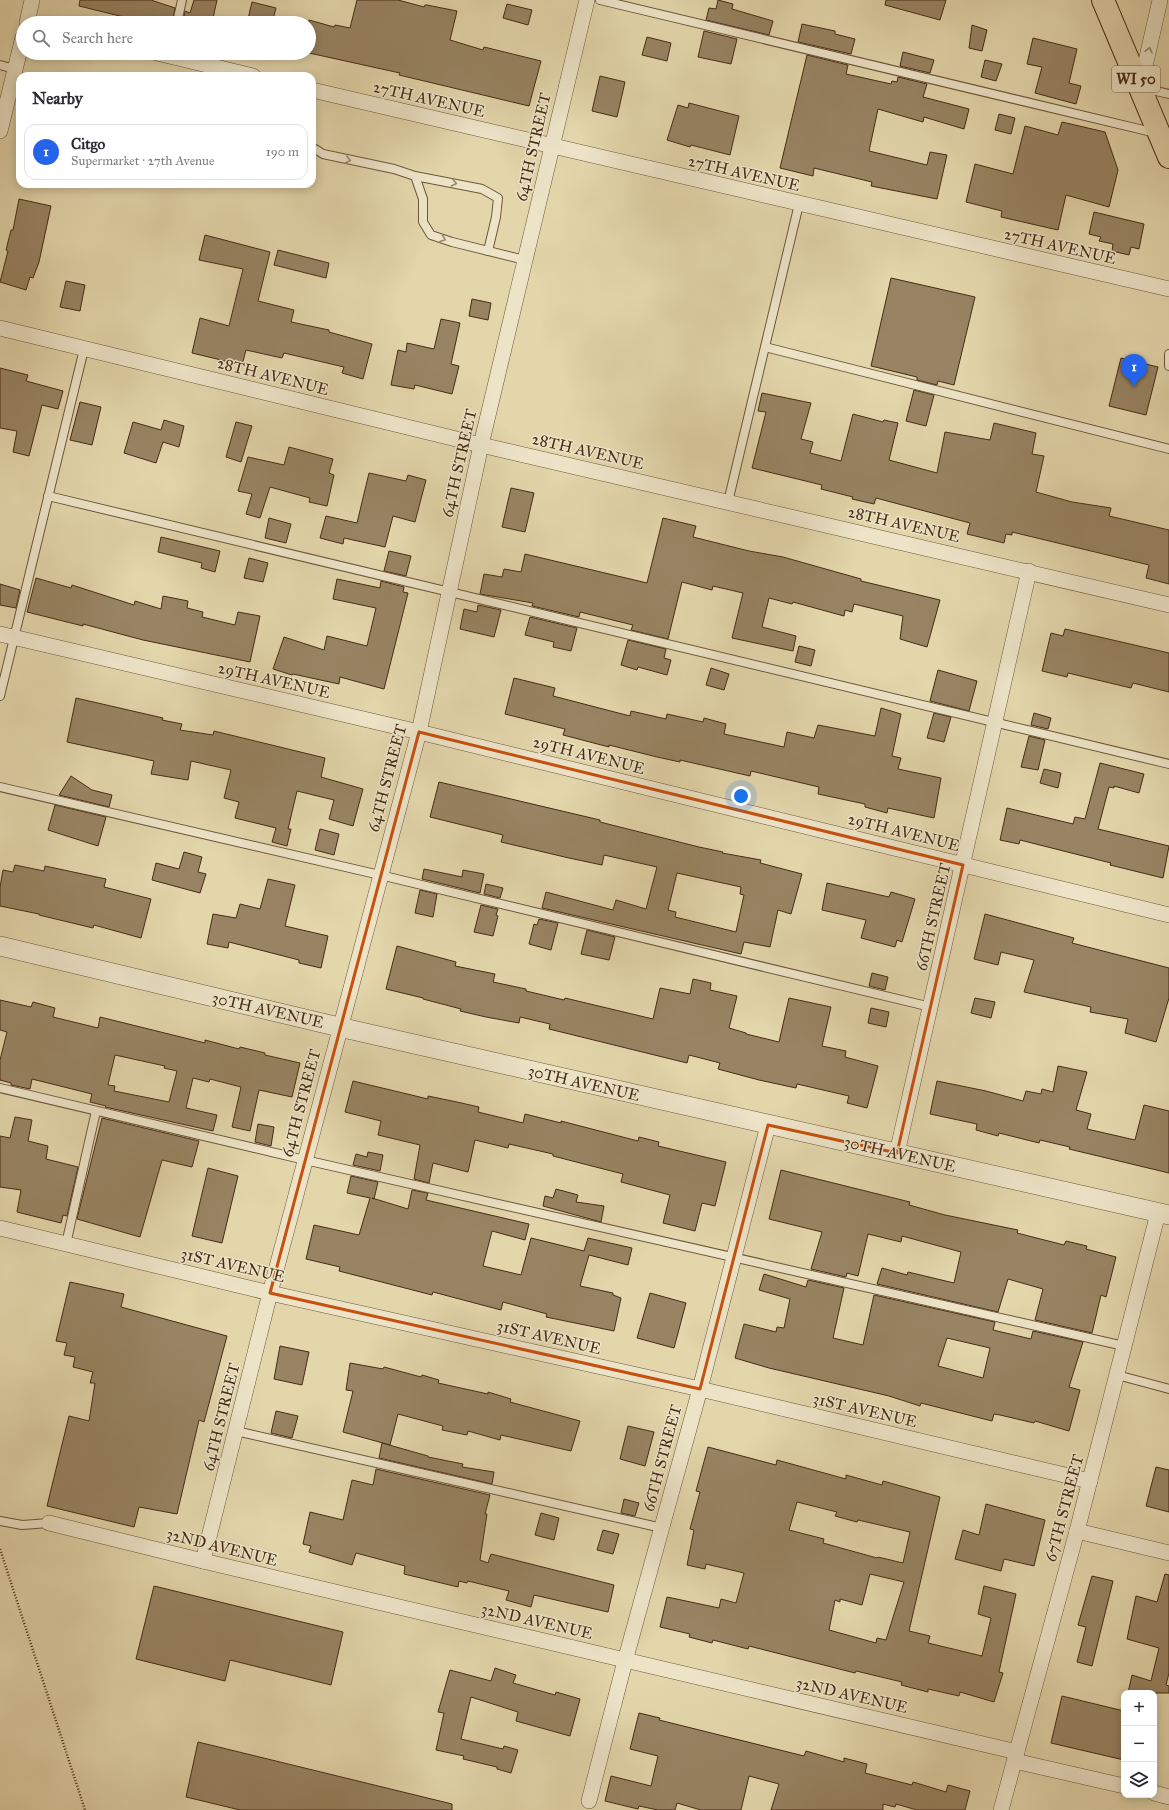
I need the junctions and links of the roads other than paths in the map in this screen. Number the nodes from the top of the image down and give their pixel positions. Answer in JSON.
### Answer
{"nodes":[{"id":1,"x":32,"y":0,"type":"edge"},
{"id":2,"x":182,"y":0,"type":"edge"},
{"id":3,"x":587,"y":0,"type":"edge"},
{"id":4,"x":600,"y":0,"type":"edge"},
{"id":5,"x":1103,"y":0,"type":"edge"},
{"id":6,"x":1160,"y":0,"type":"edge"},
{"id":7,"x":29,"y":16,"type":"edge"},
{"id":8,"x":179,"y":16,"type":"edge"},
{"id":9,"x":17,"y":60,"type":"edge"},
{"id":10,"x":189,"y":60,"type":"edge"},
{"id":11,"x":0,"y":65,"type":"edge"},
{"id":12,"x":15,"y":69,"type":"junction"},
{"id":13,"x":237,"y":72,"type":"edge"},
{"id":14,"x":1140,"y":88,"type":"junction"},
{"id":15,"x":316,"y":91,"type":"edge"},
{"id":16,"x":1169,"y":94,"type":"edge"},
{"id":17,"x":1,"y":126,"type":"edge"},
{"id":18,"x":1159,"y":134,"type":"junction"},
{"id":19,"x":552,"y":147,"type":"junction"},
{"id":20,"x":316,"y":150,"type":"edge"},
{"id":21,"x":1169,"y":157,"type":"edge"},
{"id":22,"x":415,"y":176,"type":"junction"},
{"id":23,"x":799,"y":204,"type":"junction"},
{"id":24,"x":488,"y":251,"type":"junction"},
{"id":25,"x":525,"y":260,"type":"junction"},
{"id":26,"x":1169,"y":289,"type":"edge"},
{"id":27,"x":0,"y":328,"type":"edge"},
{"id":28,"x":765,"y":347,"type":"junction"},
{"id":29,"x":84,"y":349,"type":"junction"},
{"id":30,"x":1169,"y":354,"type":"edge"},
{"id":31,"x":1169,"y":366,"type":"edge"},
{"id":32,"x":481,"y":444,"type":"junction"},
{"id":33,"x":1169,"y":449,"type":"edge"},
{"id":34,"x":48,"y":496,"type":"junction"},
{"id":35,"x":728,"y":502,"type":"junction"},
{"id":36,"x":1029,"y":571,"type":"junction"},
{"id":37,"x":449,"y":592,"type":"junction"},
{"id":38,"x":1169,"y":604,"type":"edge"},
{"id":39,"x":7,"y":636,"type":"edge"},
{"id":40,"x":0,"y":696,"type":"edge"},
{"id":41,"x":995,"y":723,"type":"junction"},
{"id":42,"x":419,"y":732,"type":"junction"},
{"id":43,"x":1169,"y":764,"type":"edge"},
{"id":44,"x":0,"y":786,"type":"edge"},
{"id":45,"x":963,"y":865,"type":"junction"},
{"id":46,"x":380,"y":875,"type":"junction"},
{"id":47,"x":1169,"y":916,"type":"edge"},
{"id":48,"x":0,"y":946,"type":"edge"},
{"id":49,"x":931,"y":1007,"type":"junction"},
{"id":50,"x":339,"y":1027,"type":"junction"},
{"id":51,"x":0,"y":1088,"type":"edge"},
{"id":52,"x":96,"y":1111,"type":"junction"},
{"id":53,"x":768,"y":1125,"type":"junction"},
{"id":54,"x":897,"y":1153,"type":"junction"},
{"id":55,"x":305,"y":1160,"type":"junction"},
{"id":56,"x":1164,"y":1214,"type":"edge"},
{"id":57,"x":0,"y":1228,"type":"edge"},
{"id":58,"x":66,"y":1244,"type":"junction"},
{"id":59,"x":734,"y":1258,"type":"junction"},
{"id":60,"x":270,"y":1293,"type":"junction"},
{"id":61,"x":1124,"y":1346,"type":"junction"},
{"id":62,"x":1117,"y":1375,"type":"junction"},
{"id":63,"x":700,"y":1389,"type":"junction"},
{"id":64,"x":1169,"y":1389,"type":"edge"},
{"id":65,"x":236,"y":1431,"type":"junction"},
{"id":66,"x":1090,"y":1481,"type":"junction"},
{"id":67,"x":0,"y":1521,"type":"edge"},
{"id":68,"x":49,"y":1523,"type":"joint"},
{"id":69,"x":662,"y":1528,"type":"junction"},
{"id":70,"x":1077,"y":1531,"type":"junction"},
{"id":71,"x":1169,"y":1553,"type":"edge"},
{"id":72,"x":204,"y":1561,"type":"junction"},
{"id":73,"x":625,"y":1661,"type":"junction"},
{"id":74,"x":1016,"y":1757,"type":"junction"},
{"id":75,"x":1121,"y":1785,"type":"edge"},
{"id":76,"x":1157,"y":1794,"type":"edge"},
{"id":77,"x":1169,"y":1797,"type":"edge"},
{"id":78,"x":588,"y":1806,"type":"edge"},
{"id":79,"x":1001,"y":1810,"type":"edge"}],
"edges":[{"from":1,"to":7,"type":"street"},
{"from":2,"to":8,"type":"lane"},
{"from":3,"to":19,"type":"street","name":"64TH STREET"},
{"from":4,"to":18,"type":"lane"},
{"from":5,"to":14,"type":"main road","number":"WI 50"},
{"from":14,"to":6,"type":"street","one_way":true},
{"from":9,"to":12,"type":"street"},
{"from":10,"to":13,"type":"street"},
{"from":11,"to":12,"type":"lane"},
{"from":12,"to":17,"type":"street"},
{"from":14,"to":16,"type":"lane"},
{"from":14,"to":18,"type":"main road","number":"WI 50"},
{"from":15,"to":19,"type":"street","name":"27TH AVENUE"},
{"from":18,"to":21,"type":"main road","number":"WI 50"},
{"from":19,"to":23,"type":"street","name":"27TH AVENUE"},
{"from":19,"to":25,"type":"street","name":"64TH STREET"},
{"from":20,"to":22,"type":"lane","one_way":true},
{"from":22,"to":24,"type":"lane","one_way":true},
{"from":22,"to":24,"type":"lane","one_way":true},
{"from":23,"to":26,"type":"street","name":"27TH AVENUE"},
{"from":23,"to":28,"type":"lane"},
{"from":24,"to":25,"type":"lane"},
{"from":25,"to":32,"type":"street","name":"64TH STREET"},
{"from":27,"to":29,"type":"street","name":"28TH AVENUE"},
{"from":28,"to":33,"type":"lane"},
{"from":28,"to":35,"type":"lane"},
{"from":29,"to":32,"type":"street","name":"28TH AVENUE"},
{"from":29,"to":34,"type":"lane"},
{"from":30,"to":31,"type":"lane"},
{"from":32,"to":35,"type":"street","name":"28TH AVENUE"},
{"from":32,"to":37,"type":"street","name":"64TH STREET"},
{"from":34,"to":37,"type":"lane"},
{"from":34,"to":39,"type":"lane"},
{"from":35,"to":36,"type":"street","name":"28TH AVENUE"},
{"from":36,"to":38,"type":"street","name":"28TH AVENUE"},
{"from":36,"to":41,"type":"street","name":"66TH STREET"},
{"from":37,"to":41,"type":"lane"},
{"from":37,"to":42,"type":"street","name":"64TH STREET"},
{"from":39,"to":40,"type":"lane"},
{"from":39,"to":42,"type":"street","name":"29TH AVENUE"},
{"from":41,"to":43,"type":"lane"},
{"from":41,"to":45,"type":"street","name":"66TH STREET"},
{"from":42,"to":45,"type":"street","name":"29TH AVENUE"},
{"from":42,"to":46,"type":"street","name":"64TH STREET"},
{"from":44,"to":46,"type":"lane"},
{"from":45,"to":47,"type":"street","name":"29TH AVENUE"},
{"from":45,"to":49,"type":"street","name":"66TH STREET"},
{"from":46,"to":49,"type":"lane"},
{"from":46,"to":50,"type":"street","name":"64TH STREET"},
{"from":48,"to":50,"type":"street","name":"30TH AVENUE"},
{"from":49,"to":54,"type":"street","name":"66TH STREET"},
{"from":50,"to":53,"type":"street","name":"30TH AVENUE"},
{"from":50,"to":55,"type":"street","name":"64TH STREET"},
{"from":51,"to":52,"type":"lane"},
{"from":52,"to":55,"type":"lane"},
{"from":52,"to":58,"type":"lane"},
{"from":53,"to":54,"type":"street","name":"30TH AVENUE"},
{"from":53,"to":59,"type":"street","name":"66TH STREET"},
{"from":54,"to":56,"type":"street","name":"30TH AVENUE"},
{"from":55,"to":59,"type":"lane"},
{"from":55,"to":60,"type":"street","name":"64TH STREET"},
{"from":56,"to":61,"type":"street","name":"67TH STREET"},
{"from":57,"to":58,"type":"street","name":"31ST AVENUE"},
{"from":58,"to":60,"type":"street","name":"31ST AVENUE"},
{"from":59,"to":61,"type":"lane"},
{"from":59,"to":63,"type":"street","name":"66TH STREET"},
{"from":60,"to":63,"type":"street","name":"31ST AVENUE"},
{"from":60,"to":65,"type":"street","name":"64TH STREET"},
{"from":61,"to":62,"type":"street","name":"67TH STREET"},
{"from":62,"to":64,"type":"lane"},
{"from":62,"to":66,"type":"street","name":"67TH STREET"},
{"from":63,"to":66,"type":"street","name":"31ST AVENUE"},
{"from":63,"to":69,"type":"street","name":"66TH STREET"},
{"from":65,"to":69,"type":"lane"},
{"from":65,"to":72,"type":"street","name":"64TH STREET"},
{"from":66,"to":70,"type":"street","name":"67TH STREET"},
{"from":67,"to":68,"type":"lane"},
{"from":68,"to":72,"type":"street","name":"32ND AVENUE"},
{"from":69,"to":73,"type":"street","name":"66TH STREET"},
{"from":70,"to":71,"type":"street"},
{"from":70,"to":74,"type":"street","name":"67TH STREET"},
{"from":72,"to":73,"type":"street","name":"32ND AVENUE"},
{"from":73,"to":74,"type":"street","name":"32ND AVENUE"},
{"from":73,"to":78,"type":"street","name":"66TH STREET"},
{"from":74,"to":75,"type":"street","name":"32ND AVENUE"},
{"from":74,"to":79,"type":"street","name":"67TH STREET"},
{"from":76,"to":77,"type":"street"}]}
